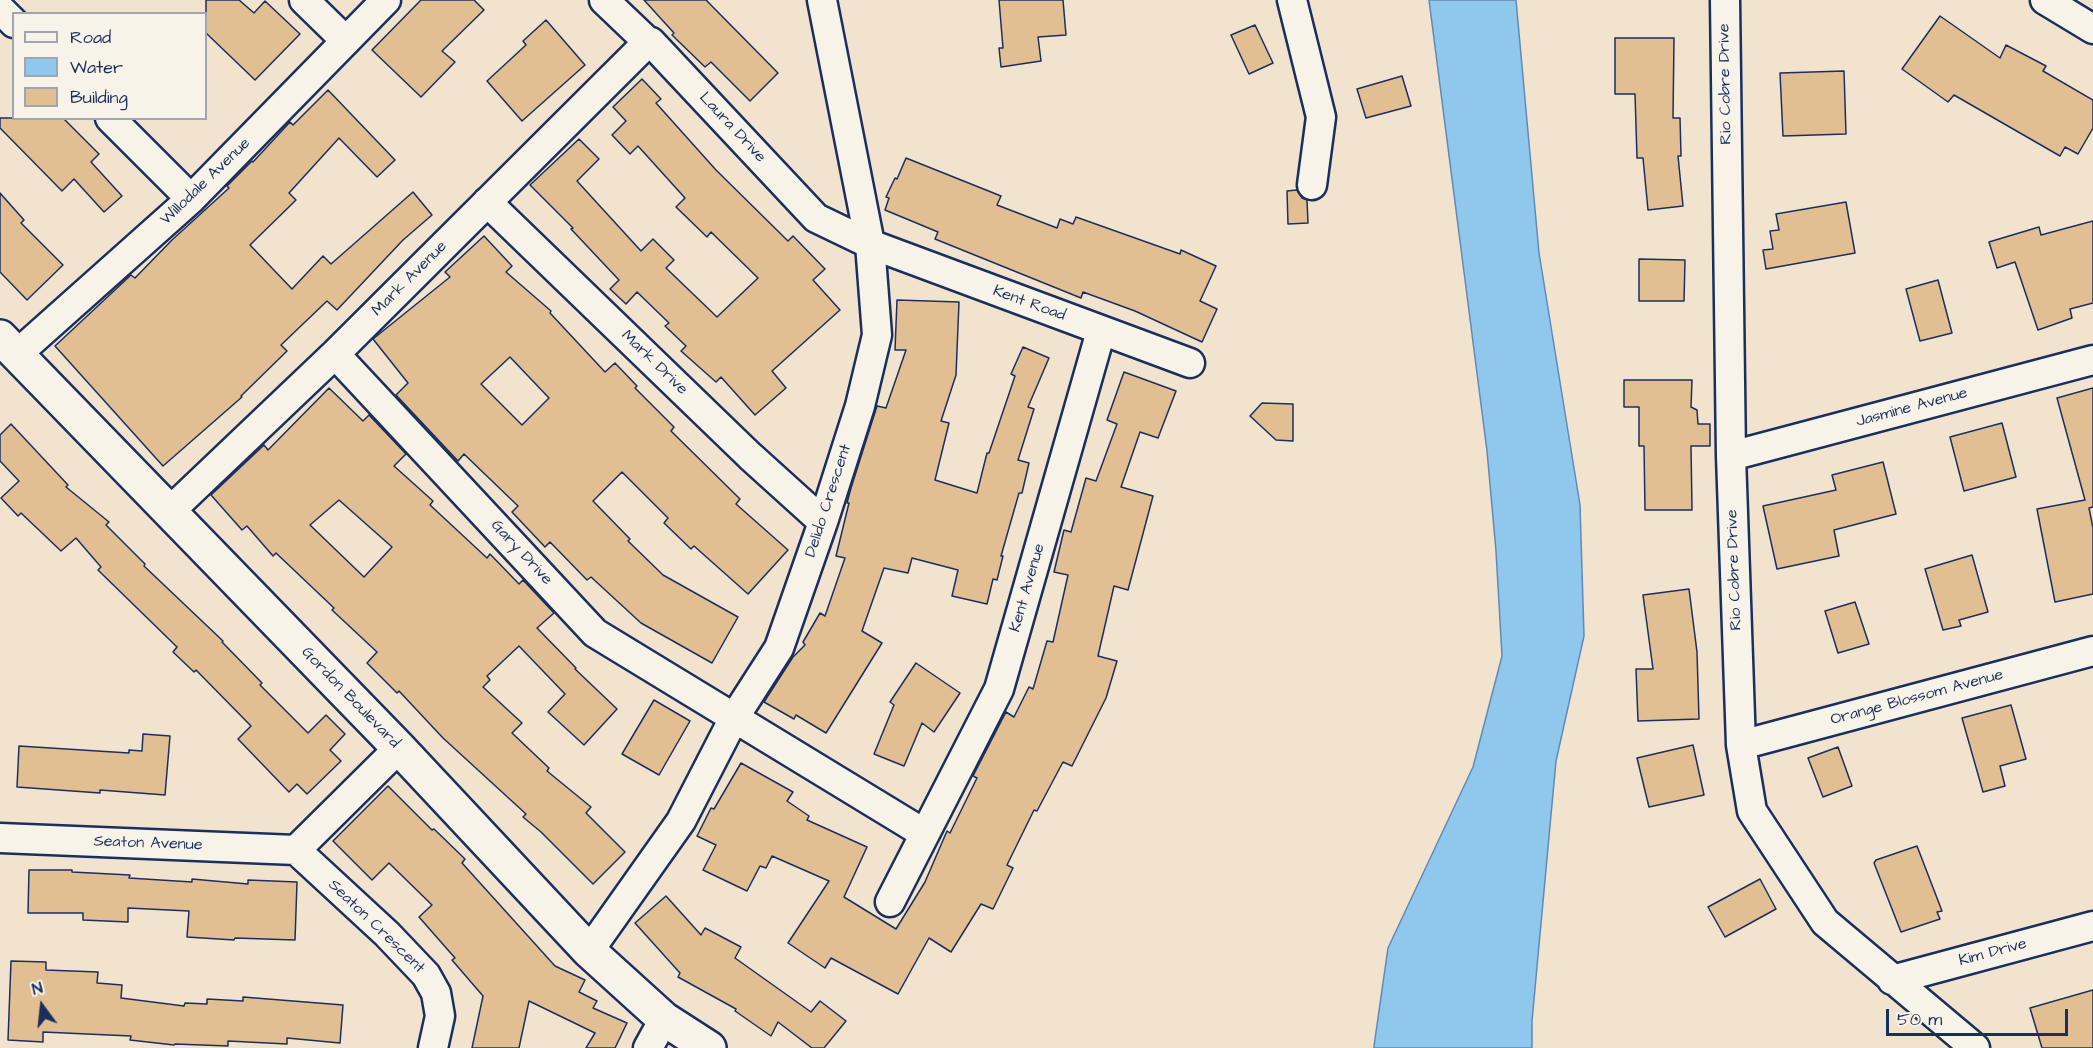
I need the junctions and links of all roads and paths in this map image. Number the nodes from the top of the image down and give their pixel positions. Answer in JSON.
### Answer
{"nodes":[{"id":1,"x":304,"y":0,"type":"edge"},
{"id":2,"x":386,"y":0,"type":"edge"},
{"id":3,"x":604,"y":0,"type":"edge"},
{"id":4,"x":822,"y":0,"type":"edge"},
{"id":5,"x":1292,"y":0,"type":"edge"},
{"id":6,"x":1725,"y":0,"type":"edge"},
{"id":7,"x":2045,"y":0,"type":"edge"},
{"id":8,"x":0,"y":9,"type":"edge"},
{"id":9,"x":12,"y":21,"type":"edge"},
{"id":10,"x":2093,"y":28,"type":"edge"},
{"id":11,"x":346,"y":41,"type":"junction"},
{"id":12,"x":648,"y":42,"type":"junction"},
{"id":13,"x":112,"y":120,"type":"edge"},
{"id":14,"x":1312,"y":185,"type":"dead end"},
{"id":15,"x":191,"y":199,"type":"junction"},
{"id":16,"x":487,"y":202,"type":"junction"},
{"id":17,"x":870,"y":244,"type":"junction"},
{"id":18,"x":1101,"y":331,"type":"junction"},
{"id":19,"x":8,"y":346,"type":"edge"},
{"id":20,"x":335,"y":354,"type":"junction"},
{"id":21,"x":2093,"y":360,"type":"edge"},
{"id":22,"x":1190,"y":363,"type":"dead end"},
{"id":23,"x":1731,"y":456,"type":"junction"},
{"id":24,"x":169,"y":512,"type":"junction"},
{"id":25,"x":823,"y":522,"type":"junction"},
{"id":26,"x":2093,"y":651,"type":"edge"},
{"id":27,"x":734,"y":718,"type":"junction"},
{"id":28,"x":1741,"y":745,"type":"junction"},
{"id":29,"x":399,"y":748,"type":"junction"},
{"id":30,"x":925,"y":834,"type":"junction"},
{"id":31,"x":0,"y":838,"type":"edge"},
{"id":32,"x":296,"y":850,"type":"junction"},
{"id":33,"x":890,"y":902,"type":"dead end"},
{"id":34,"x":2093,"y":926,"type":"edge"},
{"id":35,"x":589,"y":951,"type":"junction"},
{"id":36,"x":1892,"y":980,"type":"junction"},
{"id":37,"x":664,"y":1019,"type":"junction"},
{"id":38,"x":433,"y":1048,"type":"edge"},
{"id":39,"x":648,"y":1048,"type":"edge"},
{"id":40,"x":709,"y":1048,"type":"edge"},
{"id":41,"x":1975,"y":1048,"type":"edge"}],
"edges":[{"from":1,"to":11,"type":"street"},
{"from":2,"to":11,"type":"street","name":"Willodale Avenue"},
{"from":3,"to":12,"type":"street","name":"Laura Drive"},
{"from":4,"to":17,"type":"street","name":"Delido Crescent"},
{"from":5,"to":14,"type":"street"},
{"from":6,"to":23,"type":"street","name":"Rio Cobre Drive"},
{"from":7,"to":10,"type":"street"},
{"from":8,"to":9,"type":"street"},
{"from":11,"to":15,"type":"street","name":"Willodale Avenue"},
{"from":12,"to":16,"type":"street","name":"Mark Avenue"},
{"from":12,"to":17,"type":"street","name":"Laura Drive"},
{"from":13,"to":15,"type":"street"},
{"from":15,"to":19,"type":"street","name":"Willodale Avenue"},
{"from":16,"to":20,"type":"street","name":"Mark Avenue"},
{"from":16,"to":25,"type":"street","name":"Mark Drive"},
{"from":17,"to":18,"type":"street","name":"Kent Road"},
{"from":17,"to":25,"type":"street","name":"Delido Crescent"},
{"from":18,"to":22,"type":"street","name":"Kent Road"},
{"from":18,"to":30,"type":"street","name":"Kent Avenue"},
{"from":19,"to":24,"type":"street","name":"Gordon Boulevard"},
{"from":20,"to":24,"type":"street","name":"Mark Avenue"},
{"from":20,"to":27,"type":"street","name":"Gary Drive"},
{"from":21,"to":23,"type":"street","name":"Jasmine Avenue"},
{"from":23,"to":28,"type":"street","name":"Rio Cobre Drive"},
{"from":24,"to":29,"type":"street","name":"Gordon Boulevard"},
{"from":25,"to":27,"type":"street","name":"Delido Crescent"},
{"from":26,"to":28,"type":"street","name":"Orange Blossom Avenue"},
{"from":27,"to":30,"type":"street"},
{"from":27,"to":35,"type":"street","name":"Delido Crescent"},
{"from":28,"to":36,"type":"street","name":"Rio Cobre Drive"},
{"from":29,"to":32,"type":"street"},
{"from":29,"to":35,"type":"street","name":"Gordon Boulevard"},
{"from":30,"to":33,"type":"street","name":"Kent Avenue"},
{"from":31,"to":32,"type":"street","name":"Seaton Avenue"},
{"from":32,"to":38,"type":"street","name":"Seaton Crescent"},
{"from":34,"to":36,"type":"street","name":"Kim Drive"},
{"from":35,"to":37,"type":"street","name":"Gordon Boulevard"},
{"from":36,"to":41,"type":"street","name":"Rio Cobre Drive"},
{"from":37,"to":39,"type":"street"},
{"from":37,"to":40,"type":"street","name":"Gordon Boulevard"}]}
